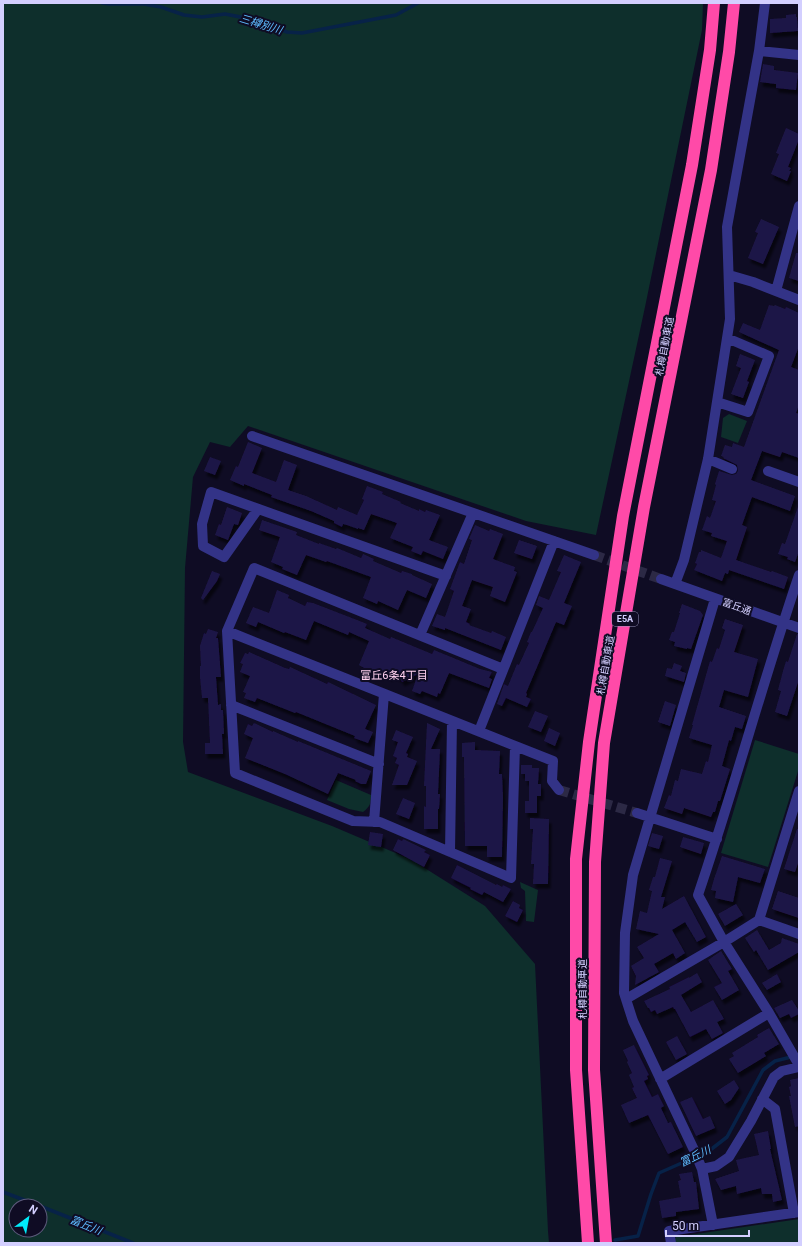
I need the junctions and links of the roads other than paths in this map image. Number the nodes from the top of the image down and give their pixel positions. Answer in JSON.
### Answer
{"nodes":[{"id":1,"x":714,"y":3,"type":"edge"},
{"id":2,"x":734,"y":3,"type":"edge"},
{"id":3,"x":765,"y":3,"type":"edge"},
{"id":4,"x":759,"y":51,"type":"junction"},
{"id":5,"x":799,"y":55,"type":"edge"},
{"id":6,"x":799,"y":206,"type":"edge"},
{"id":7,"x":729,"y":275,"type":"junction"},
{"id":8,"x":776,"y":291,"type":"junction"},
{"id":9,"x":799,"y":300,"type":"edge"},
{"id":10,"x":727,"y":338,"type":"junction"},
{"id":11,"x":717,"y":402,"type":"junction"},
{"id":12,"x":252,"y":436,"type":"dead end"},
{"id":13,"x":708,"y":459,"type":"junction"},
{"id":14,"x":732,"y":469,"type":"dead end"},
{"id":15,"x":768,"y":471,"type":"dead end"},
{"id":16,"x":799,"y":482,"type":"edge"},
{"id":17,"x":258,"y":509,"type":"junction"},
{"id":18,"x":473,"y":513,"type":"junction"},
{"id":19,"x":554,"y":541,"type":"junction"},
{"id":20,"x":594,"y":555,"type":"tunnel mouth"},
{"id":21,"x":799,"y":575,"type":"edge"},
{"id":22,"x":446,"y":576,"type":"junction"},
{"id":23,"x":662,"y":579,"type":"tunnel mouth"},
{"id":24,"x":675,"y":584,"type":"junction"},
{"id":25,"x":715,"y":598,"type":"junction"},
{"id":26,"x":783,"y":623,"type":"junction"},
{"id":27,"x":799,"y":628,"type":"edge"},
{"id":28,"x":228,"y":631,"type":"junction"},
{"id":29,"x":420,"y":635,"type":"junction"},
{"id":30,"x":503,"y":669,"type":"junction"},
{"id":31,"x":384,"y":694,"type":"junction"},
{"id":32,"x":231,"y":705,"type":"junction"},
{"id":33,"x":452,"y":721,"type":"junction"},
{"id":34,"x":478,"y":732,"type":"junction"},
{"id":35,"x":515,"y":746,"type":"junction"},
{"id":36,"x":379,"y":764,"type":"junction"},
{"id":37,"x":559,"y":790,"type":"dead end"},
{"id":38,"x":799,"y":791,"type":"edge"},
{"id":39,"x":637,"y":814,"type":"tunnel mouth"},
{"id":40,"x":650,"y":818,"type":"junction"},
{"id":41,"x":374,"y":822,"type":"junction"},
{"id":42,"x":717,"y":839,"type":"junction"},
{"id":43,"x":450,"y":852,"type":"junction"},
{"id":44,"x":759,"y":920,"type":"junction"},
{"id":45,"x":799,"y":934,"type":"edge"},
{"id":46,"x":724,"y":942,"type":"junction"},
{"id":47,"x":626,"y":999,"type":"junction"},
{"id":48,"x":769,"y":1013,"type":"junction"},
{"id":49,"x":798,"y":1064,"type":"edge"},
{"id":50,"x":660,"y":1079,"type":"junction"},
{"id":51,"x":762,"y":1099,"type":"junction"},
{"id":52,"x":701,"y":1167,"type":"junction"},
{"id":53,"x":797,"y":1213,"type":"edge"},
{"id":54,"x":713,"y":1225,"type":"junction"},
{"id":55,"x":588,"y":1243,"type":"edge"},
{"id":56,"x":606,"y":1243,"type":"edge"},
{"id":57,"x":671,"y":1243,"type":"edge"}],
"edges":[{"from":1,"to":55,"type":"highway","name":"札樽自動車道","number":"E5A"},
{"from":2,"to":56,"type":"highway","name":"札樽自動車道","number":"E5A"},
{"from":3,"to":4,"type":"street"},
{"from":4,"to":5,"type":"street"},
{"from":4,"to":7,"type":"street"},
{"from":6,"to":8,"type":"street"},
{"from":7,"to":8,"type":"street"},
{"from":7,"to":10,"type":"street"},
{"from":8,"to":9,"type":"street"},
{"from":10,"to":11,"type":"street"},
{"from":10,"to":11,"type":"street"},
{"from":11,"to":13,"type":"street"},
{"from":12,"to":18,"type":"street"},
{"from":13,"to":14,"type":"street"},
{"from":13,"to":24,"type":"street"},
{"from":15,"to":16,"type":"street"},
{"from":17,"to":17,"type":"street"},
{"from":17,"to":22,"type":"street"},
{"from":18,"to":19,"type":"street"},
{"from":18,"to":22,"type":"street"},
{"from":19,"to":20,"type":"street"},
{"from":19,"to":30,"type":"street"},
{"from":21,"to":26,"type":"street"},
{"from":22,"to":29,"type":"street"},
{"from":23,"to":24,"type":"street","name":"富丘通"},
{"from":24,"to":25,"type":"street","name":"富丘通"},
{"from":25,"to":26,"type":"street","name":"富丘通"},
{"from":25,"to":40,"type":"street"},
{"from":26,"to":27,"type":"street","name":"富丘通"},
{"from":26,"to":42,"type":"street"},
{"from":28,"to":29,"type":"street"},
{"from":28,"to":31,"type":"street"},
{"from":28,"to":32,"type":"street"},
{"from":29,"to":30,"type":"street"},
{"from":30,"to":34,"type":"street"},
{"from":31,"to":33,"type":"street"},
{"from":31,"to":36,"type":"street"},
{"from":32,"to":36,"type":"street"},
{"from":32,"to":41,"type":"street"},
{"from":33,"to":34,"type":"street"},
{"from":33,"to":43,"type":"street"},
{"from":34,"to":35,"type":"street"},
{"from":35,"to":37,"type":"street"},
{"from":35,"to":43,"type":"street"},
{"from":36,"to":41,"type":"street"},
{"from":38,"to":44,"type":"street"},
{"from":39,"to":40,"type":"street"},
{"from":40,"to":42,"type":"street"},
{"from":40,"to":47,"type":"street"},
{"from":41,"to":43,"type":"street"},
{"from":42,"to":46,"type":"street"},
{"from":44,"to":45,"type":"street"},
{"from":44,"to":46,"type":"street"},
{"from":46,"to":47,"type":"street"},
{"from":46,"to":48,"type":"street"},
{"from":47,"to":50,"type":"street"},
{"from":48,"to":49,"type":"street"},
{"from":48,"to":50,"type":"street"},
{"from":49,"to":51,"type":"street"},
{"from":50,"to":52,"type":"street"},
{"from":51,"to":52,"type":"street"},
{"from":51,"to":53,"type":"street"},
{"from":52,"to":54,"type":"street"},
{"from":53,"to":54,"type":"street"},
{"from":54,"to":57,"type":"street"}]}
